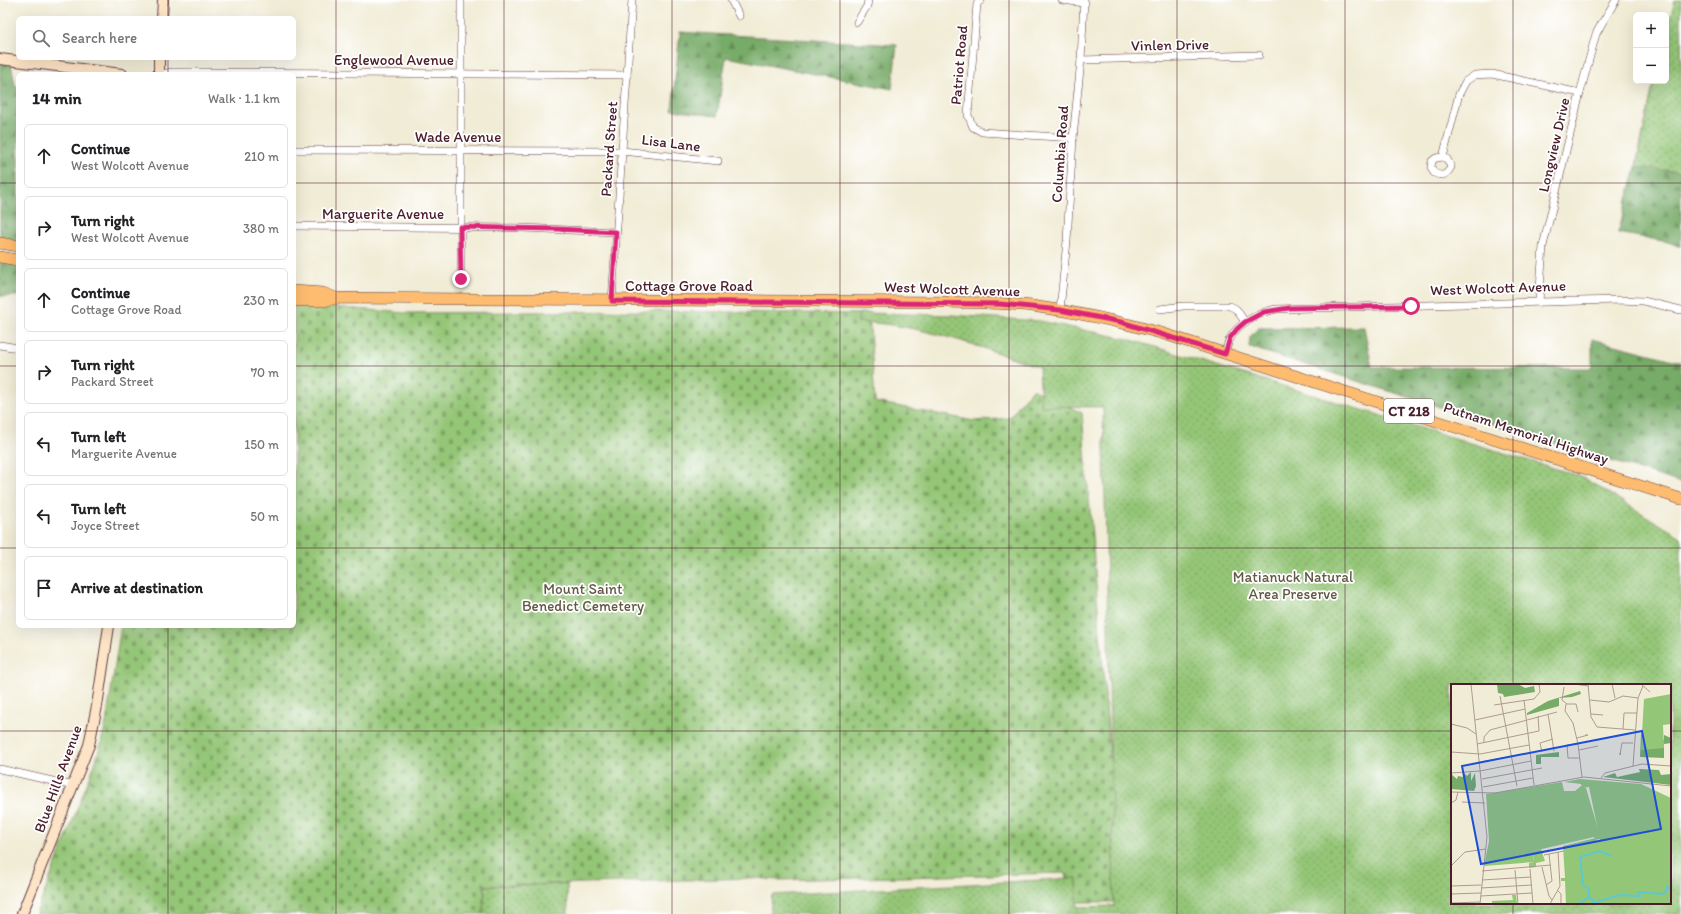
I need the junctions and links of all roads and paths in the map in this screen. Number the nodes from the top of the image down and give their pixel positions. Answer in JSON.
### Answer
{"nodes":[{"id":1,"x":163,"y":0,"type":"edge"},
{"id":2,"x":461,"y":0,"type":"edge"},
{"id":3,"x":632,"y":0,"type":"edge"},
{"id":4,"x":731,"y":0,"type":"edge"},
{"id":5,"x":868,"y":0,"type":"edge"},
{"id":6,"x":980,"y":0,"type":"edge"},
{"id":7,"x":1062,"y":0,"type":"edge"},
{"id":8,"x":1616,"y":0,"type":"edge"},
{"id":9,"x":1085,"y":1,"type":"edge"},
{"id":10,"x":162,"y":16,"type":"edge"},
{"id":11,"x":739,"y":16,"type":"dead end"},
{"id":12,"x":857,"y":22,"type":"dead end"},
{"id":13,"x":1259,"y":55,"type":"dead end"},
{"id":14,"x":0,"y":59,"type":"edge"},
{"id":15,"x":159,"y":60,"type":"edge"},
{"id":16,"x":1081,"y":60,"type":"junction"},
{"id":17,"x":106,"y":72,"type":"edge"},
{"id":18,"x":160,"y":72,"type":"edge"},
{"id":19,"x":173,"y":72,"type":"edge"},
{"id":20,"x":199,"y":72,"type":"edge"},
{"id":21,"x":296,"y":72,"type":"edge"},
{"id":22,"x":460,"y":73,"type":"junction"},
{"id":23,"x":627,"y":74,"type":"junction"},
{"id":24,"x":1580,"y":94,"type":"junction"},
{"id":25,"x":1073,"y":138,"type":"junction"},
{"id":26,"x":296,"y":150,"type":"edge"},
{"id":27,"x":460,"y":150,"type":"junction"},
{"id":28,"x":622,"y":151,"type":"junction"},
{"id":29,"x":1443,"y":156,"type":"dead end"},
{"id":30,"x":718,"y":162,"type":"dead end"},
{"id":31,"x":296,"y":226,"type":"edge"},
{"id":32,"x":460,"y":227,"type":"junction"},
{"id":33,"x":616,"y":232,"type":"junction"},
{"id":34,"x":0,"y":243,"type":"edge"},
{"id":35,"x":16,"y":246,"type":"edge"},
{"id":36,"x":0,"y":257,"type":"edge"},
{"id":37,"x":16,"y":260,"type":"edge"},
{"id":38,"x":461,"y":279,"type":"dead end"},
{"id":39,"x":296,"y":290,"type":"edge"},
{"id":40,"x":337,"y":298,"type":"junction"},
{"id":41,"x":296,"y":301,"type":"edge"},
{"id":42,"x":612,"y":301,"type":"junction"},
{"id":43,"x":848,"y":302,"type":"joint"},
{"id":44,"x":1539,"y":302,"type":"junction"},
{"id":45,"x":1160,"y":309,"type":"dead end"},
{"id":46,"x":1060,"y":310,"type":"junction"},
{"id":47,"x":1681,"y":310,"type":"edge"},
{"id":48,"x":1245,"y":322,"type":"junction"},
{"id":49,"x":0,"y":345,"type":"edge"},
{"id":50,"x":16,"y":348,"type":"edge"},
{"id":51,"x":1225,"y":354,"type":"junction"},
{"id":52,"x":1681,"y":499,"type":"edge"},
{"id":53,"x":109,"y":628,"type":"edge"},
{"id":54,"x":0,"y":769,"type":"edge"},
{"id":55,"x":74,"y":786,"type":"junction"},
{"id":56,"x":22,"y":914,"type":"edge"}],
"edges":[{"from":1,"to":10,"type":"main road"},
{"from":2,"to":22,"type":"street"},
{"from":3,"to":23,"type":"street","name":"Packard Street"},
{"from":4,"to":11,"type":"street"},
{"from":5,"to":12,"type":"street"},
{"from":6,"to":25,"type":"street","name":"Patriot Road"},
{"from":7,"to":9,"type":"street"},
{"from":8,"to":24,"type":"street","name":"Longview Drive"},
{"from":9,"to":16,"type":"street","name":"Columbia Road"},
{"from":13,"to":16,"type":"street","name":"Vinlen Drive"},
{"from":14,"to":17,"type":"main road"},
{"from":15,"to":18,"type":"main road"},
{"from":16,"to":25,"type":"street","name":"Columbia Road"},
{"from":19,"to":20,"type":"street","name":"Englewood Avenue"},
{"from":21,"to":22,"type":"street","name":"Englewood Avenue"},
{"from":22,"to":23,"type":"street","name":"Englewood Avenue"},
{"from":22,"to":27,"type":"street"},
{"from":23,"to":28,"type":"street","name":"Packard Street"},
{"from":24,"to":29,"type":"street"},
{"from":24,"to":44,"type":"street","name":"Longview Drive"},
{"from":25,"to":46,"type":"street","name":"Columbia Road"},
{"from":26,"to":27,"type":"street","name":"Wade Avenue"},
{"from":27,"to":28,"type":"street","name":"Wade Avenue"},
{"from":27,"to":32,"type":"street"},
{"from":28,"to":30,"type":"street","name":"Lisa Lane"},
{"from":28,"to":33,"type":"street","name":"Packard Street"},
{"from":31,"to":32,"type":"street","name":"Marguerite Avenue"},
{"from":32,"to":33,"type":"street","name":"Marguerite Avenue"},
{"from":32,"to":38,"type":"street"},
{"from":33,"to":42,"type":"street","name":"Packard Street"},
{"from":34,"to":35,"type":"main road"},
{"from":36,"to":37,"type":"main road"},
{"from":39,"to":40,"type":"main road","name":"Cottage Grove Road","number":"CT 218"},
{"from":40,"to":41,"type":"main road","name":"Cottage Grove Road","number":"CT 218"},
{"from":40,"to":42,"type":"main road","name":"Cottage Grove Road","number":"CT 218"},
{"from":42,"to":43,"type":"main road","name":"Cottage Grove Road","number":"CT 218"},
{"from":43,"to":46,"type":"main road","name":"West Wolcott Avenue","number":"CT 218"},
{"from":44,"to":47,"type":"street","name":"West Wolcott Avenue"},
{"from":44,"to":48,"type":"street","name":"West Wolcott Avenue"},
{"from":45,"to":48,"type":"street"},
{"from":46,"to":51,"type":"main road","name":"West Wolcott Avenue","number":"CT 218"},
{"from":48,"to":51,"type":"street","name":"West Wolcott Avenue"},
{"from":49,"to":50,"type":"street"},
{"from":51,"to":52,"type":"main road","name":"Putnam Memorial Highway","number":"CT 218"},
{"from":53,"to":55,"type":"main road","name":"Blue Hills Avenue"},
{"from":54,"to":55,"type":"street"},
{"from":55,"to":56,"type":"main road","name":"Blue Hills Avenue"}]}
